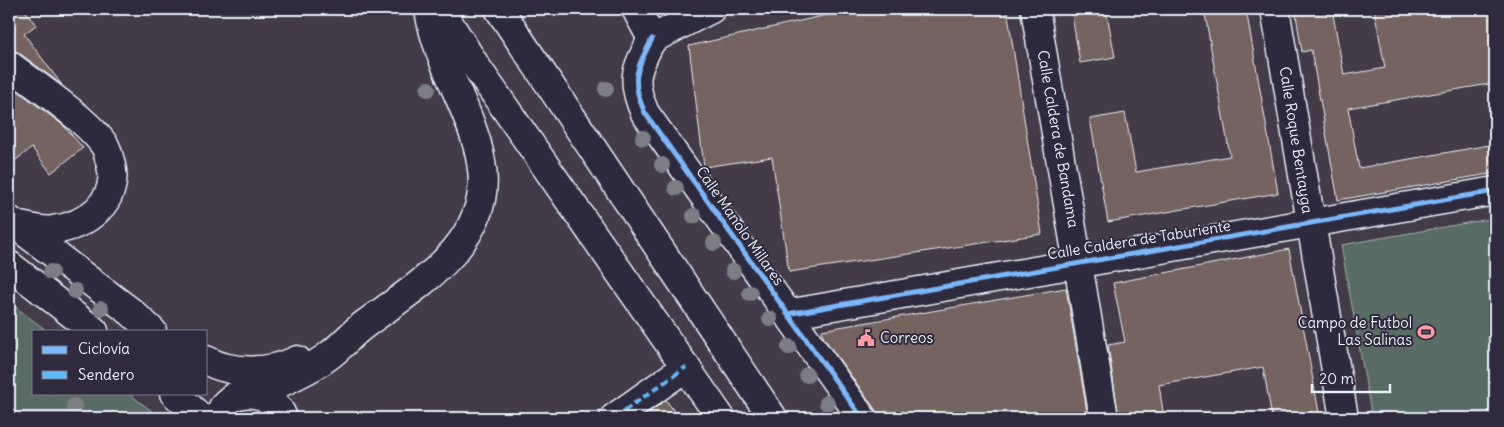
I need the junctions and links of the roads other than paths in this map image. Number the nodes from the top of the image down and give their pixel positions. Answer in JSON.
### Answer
{"nodes":[{"id":1,"x":429,"y":9,"type":"edge"},
{"id":2,"x":440,"y":9,"type":"edge"},
{"id":3,"x":498,"y":9,"type":"edge"},
{"id":4,"x":636,"y":9,"type":"edge"},
{"id":5,"x":711,"y":9,"type":"edge"},
{"id":6,"x":1035,"y":9,"type":"edge"},
{"id":7,"x":1275,"y":9,"type":"edge"},
{"id":8,"x":652,"y":39,"type":"junction"},
{"id":9,"x":9,"y":65,"type":"edge"},
{"id":10,"x":1495,"y":192,"type":"edge"},
{"id":11,"x":12,"y":222,"type":"edge"},
{"id":12,"x":1310,"y":224,"type":"junction"},
{"id":13,"x":1079,"y":262,"type":"junction"},
{"id":14,"x":9,"y":265,"type":"edge"},
{"id":15,"x":131,"y":312,"type":"junction"},
{"id":16,"x":787,"y":314,"type":"junction"},
{"id":17,"x":362,"y":325,"type":"junction"},
{"id":18,"x":93,"y":330,"type":"edge"},
{"id":19,"x":151,"y":330,"type":"edge"},
{"id":20,"x":159,"y":330,"type":"edge"},
{"id":21,"x":208,"y":361,"type":"edge"},
{"id":22,"x":686,"y":367,"type":"junction"},
{"id":23,"x":208,"y":375,"type":"edge"},
{"id":24,"x":175,"y":394,"type":"edge"},
{"id":25,"x":249,"y":394,"type":"junction"},
{"id":26,"x":201,"y":418,"type":"edge"},
{"id":27,"x":219,"y":418,"type":"edge"},
{"id":28,"x":283,"y":418,"type":"edge"},
{"id":29,"x":614,"y":418,"type":"edge"},
{"id":30,"x":721,"y":418,"type":"edge"},
{"id":31,"x":773,"y":418,"type":"edge"},
{"id":32,"x":862,"y":418,"type":"edge"},
{"id":33,"x":1104,"y":418,"type":"edge"},
{"id":34,"x":1344,"y":418,"type":"edge"}],
"edges":[{"from":1,"to":17,"type":"street"},
{"from":2,"to":22,"type":"street"},
{"from":3,"to":31,"type":"street"},
{"from":4,"to":8,"type":"street"},
{"from":5,"to":8,"type":"street"},
{"from":6,"to":13,"type":"street","name":"Calle Caldera de Bandama"},
{"from":7,"to":12,"type":"street","name":"Calle Roque Bentayga"},
{"from":8,"to":16,"type":"street","name":"Calle Manolo Millares"},
{"from":9,"to":11,"type":"street"},
{"from":10,"to":12,"type":"street","name":"Calle Caldera de Taburiente"},
{"from":11,"to":15,"type":"street"},
{"from":12,"to":13,"type":"street","name":"Calle Caldera de Taburiente"},
{"from":12,"to":34,"type":"street","name":"Calle Roque Bentayga"},
{"from":13,"to":16,"type":"street","name":"Calle Caldera de Taburiente"},
{"from":13,"to":33,"type":"street","name":"Calle Caldera de Bandama"},
{"from":14,"to":18,"type":"street"},
{"from":15,"to":19,"type":"street"},
{"from":15,"to":20,"type":"street"},
{"from":16,"to":32,"type":"street","name":"Calle Manolo Millares"},
{"from":17,"to":21,"type":"street"},
{"from":17,"to":25,"type":"street"},
{"from":22,"to":29,"type":"street"},
{"from":22,"to":30,"type":"street"},
{"from":23,"to":25,"type":"street"},
{"from":24,"to":26,"type":"street"},
{"from":25,"to":27,"type":"street"},
{"from":25,"to":28,"type":"street"}]}
